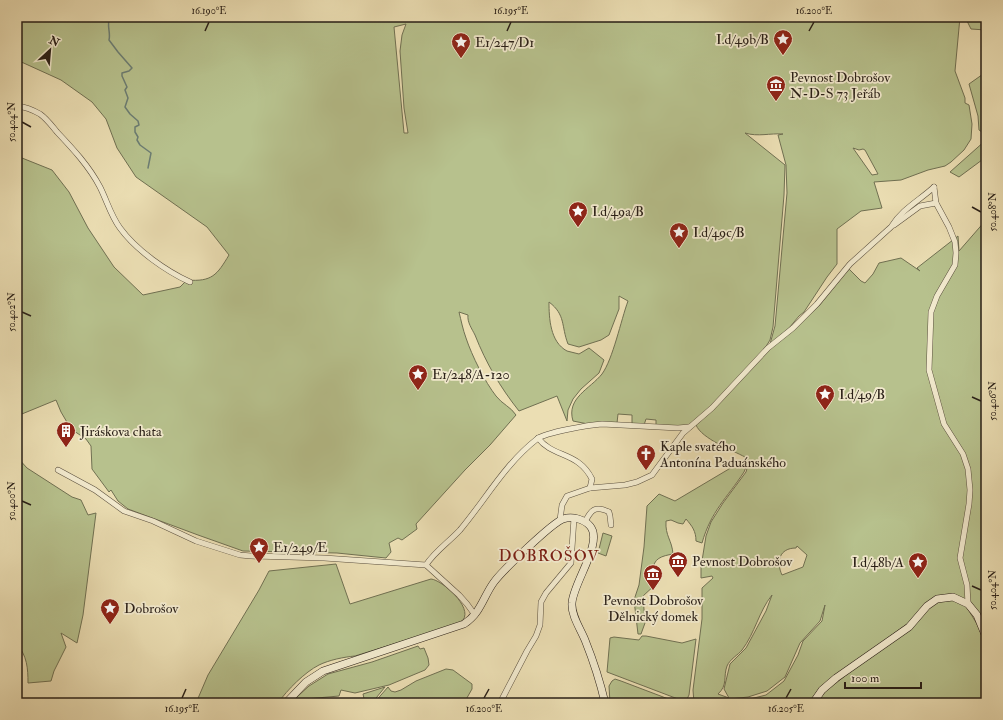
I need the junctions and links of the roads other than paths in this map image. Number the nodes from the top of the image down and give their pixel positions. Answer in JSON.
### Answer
{"nodes":[{"id":1,"x":17,"y":106,"type":"edge"},
{"id":2,"x":936,"y":203,"type":"junction"},
{"id":3,"x":891,"y":227,"type":"junction"},
{"id":4,"x":190,"y":282,"type":"dead end"},
{"id":5,"x":689,"y":427,"type":"junction"},
{"id":6,"x":538,"y":438,"type":"junction"},
{"id":7,"x":58,"y":470,"type":"dead end"},
{"id":8,"x":592,"y":479,"type":"junction"},
{"id":9,"x":602,"y":486,"type":"junction"},
{"id":10,"x":590,"y":488,"type":"junction"},
{"id":11,"x":574,"y":518,"type":"junction"},
{"id":12,"x":560,"y":520,"type":"junction"},
{"id":13,"x":585,"y":522,"type":"junction"},
{"id":14,"x":611,"y":525,"type":"dead end"},
{"id":15,"x":426,"y":565,"type":"junction"},
{"id":16,"x":968,"y":604,"type":"junction"},
{"id":17,"x":475,"y":615,"type":"junction"},
{"id":18,"x":986,"y":637,"type":"edge"},
{"id":19,"x":286,"y":703,"type":"edge"},
{"id":20,"x":500,"y":703,"type":"edge"},
{"id":21,"x":605,"y":703,"type":"edge"},
{"id":22,"x":813,"y":703,"type":"edge"}],
"edges":[{"from":1,"to":4,"type":"street"},
{"from":2,"to":3,"type":"street"},
{"from":2,"to":3,"type":"street"},
{"from":2,"to":16,"type":"street"},
{"from":3,"to":5,"type":"street"},
{"from":5,"to":6,"type":"street"},
{"from":5,"to":9,"type":"street"},
{"from":6,"to":8,"type":"street"},
{"from":6,"to":15,"type":"street"},
{"from":7,"to":15,"type":"street"},
{"from":8,"to":9,"type":"street"},
{"from":8,"to":10,"type":"street"},
{"from":9,"to":10,"type":"street"},
{"from":10,"to":12,"type":"street"},
{"from":11,"to":12,"type":"street"},
{"from":11,"to":13,"type":"street"},
{"from":11,"to":20,"type":"street"},
{"from":12,"to":17,"type":"street"},
{"from":13,"to":14,"type":"street"},
{"from":13,"to":21,"type":"street"},
{"from":15,"to":17,"type":"street"},
{"from":16,"to":18,"type":"street"},
{"from":16,"to":22,"type":"street"},
{"from":17,"to":19,"type":"street"}]}
